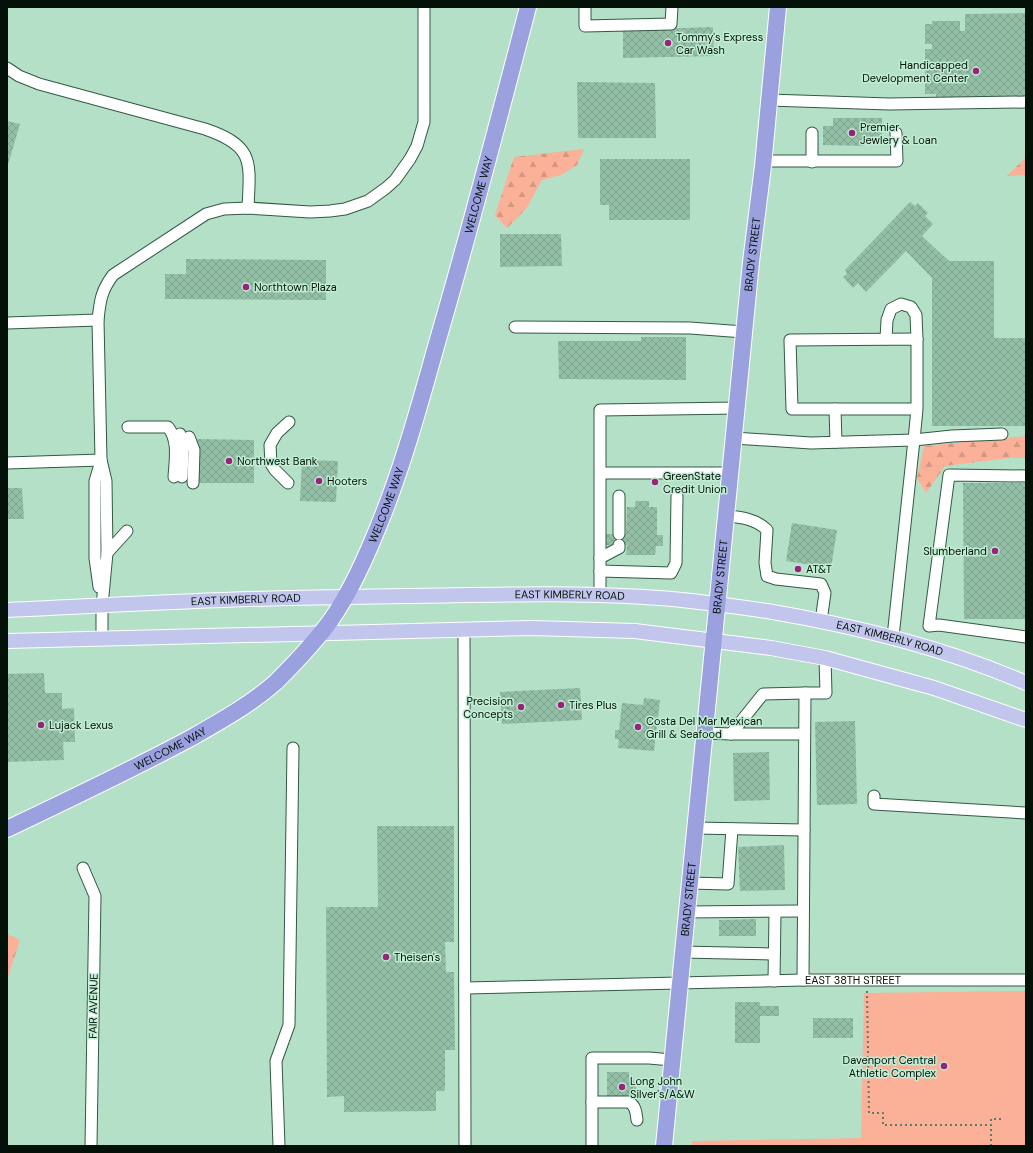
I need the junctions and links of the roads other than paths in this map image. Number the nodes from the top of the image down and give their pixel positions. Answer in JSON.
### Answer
{"nodes":[{"id":1,"x":424,"y":7,"type":"edge"},
{"id":2,"x":528,"y":7,"type":"edge"},
{"id":3,"x":585,"y":7,"type":"edge"},
{"id":4,"x":672,"y":7,"type":"edge"},
{"id":5,"x":778,"y":7,"type":"edge"},
{"id":6,"x":7,"y":68,"type":"edge"},
{"id":7,"x":769,"y":100,"type":"junction"},
{"id":8,"x":1026,"y":102,"type":"edge"},
{"id":9,"x":812,"y":133,"type":"dead end"},
{"id":10,"x":896,"y":133,"type":"dead end"},
{"id":11,"x":763,"y":161,"type":"junction"},
{"id":12,"x":812,"y":162,"type":"junction"},
{"id":13,"x":248,"y":208,"type":"junction"},
{"id":14,"x":98,"y":320,"type":"junction"},
{"id":15,"x":7,"y":323,"type":"edge"},
{"id":16,"x":515,"y":327,"type":"dead end"},
{"id":17,"x":744,"y":332,"type":"junction"},
{"id":18,"x":886,"y":339,"type":"junction"},
{"id":19,"x":917,"y":339,"type":"junction"},
{"id":20,"x":737,"y":408,"type":"junction"},
{"id":21,"x":835,"y":409,"type":"junction"},
{"id":22,"x":917,"y":409,"type":"junction"},
{"id":23,"x":289,"y":422,"type":"dead end"},
{"id":24,"x":128,"y":427,"type":"dead end"},
{"id":25,"x":173,"y":427,"type":"junction"},
{"id":26,"x":1002,"y":434,"type":"dead end"},
{"id":27,"x":734,"y":438,"type":"junction"},
{"id":28,"x":914,"y":440,"type":"junction"},
{"id":29,"x":836,"y":442,"type":"junction"},
{"id":30,"x":101,"y":460,"type":"junction"},
{"id":31,"x":7,"y":463,"type":"edge"},
{"id":32,"x":601,"y":474,"type":"junction"},
{"id":33,"x":730,"y":474,"type":"junction"},
{"id":34,"x":1026,"y":476,"type":"edge"},
{"id":35,"x":288,"y":483,"type":"dead end"},
{"id":36,"x":619,"y":496,"type":"dead end"},
{"id":37,"x":677,"y":496,"type":"dead end"},
{"id":38,"x":726,"y":516,"type":"junction"},
{"id":39,"x":127,"y":532,"type":"dead end"},
{"id":40,"x":107,"y":553,"type":"junction"},
{"id":41,"x":600,"y":558,"type":"junction"},
{"id":42,"x":600,"y":571,"type":"junction"},
{"id":43,"x":600,"y":595,"type":"junction"},
{"id":44,"x":344,"y":598,"type":"junction"},
{"id":45,"x":717,"y":604,"type":"junction"},
{"id":46,"x":102,"y":606,"type":"junction"},
{"id":47,"x":7,"y":610,"type":"edge"},
{"id":48,"x":821,"y":621,"type":"junction"},
{"id":49,"x":464,"y":629,"type":"junction"},
{"id":50,"x":321,"y":632,"type":"junction"},
{"id":51,"x":893,"y":636,"type":"junction"},
{"id":52,"x":1026,"y":637,"type":"edge"},
{"id":53,"x":102,"y":638,"type":"junction"},
{"id":54,"x":713,"y":640,"type":"junction"},
{"id":55,"x":7,"y":641,"type":"edge"},
{"id":56,"x":825,"y":658,"type":"junction"},
{"id":57,"x":1026,"y":683,"type":"edge"},
{"id":58,"x":805,"y":693,"type":"junction"},
{"id":59,"x":1026,"y":720,"type":"edge"},
{"id":60,"x":704,"y":733,"type":"junction"},
{"id":61,"x":731,"y":734,"type":"junction"},
{"id":62,"x":804,"y":734,"type":"junction"},
{"id":63,"x":293,"y":748,"type":"dead end"},
{"id":64,"x":874,"y":796,"type":"dead end"},
{"id":65,"x":1026,"y":813,"type":"edge"},
{"id":66,"x":694,"y":828,"type":"junction"},
{"id":67,"x":732,"y":829,"type":"junction"},
{"id":68,"x":7,"y":830,"type":"edge"},
{"id":69,"x":804,"y":830,"type":"junction"},
{"id":70,"x":83,"y":868,"type":"dead end"},
{"id":71,"x":689,"y":882,"type":"junction"},
{"id":72,"x":803,"y":911,"type":"junction"},
{"id":73,"x":686,"y":912,"type":"junction"},
{"id":74,"x":774,"y":912,"type":"junction"},
{"id":75,"x":682,"y":952,"type":"junction"},
{"id":76,"x":774,"y":954,"type":"junction"},
{"id":77,"x":803,"y":980,"type":"junction"},
{"id":78,"x":1026,"y":980,"type":"edge"},
{"id":79,"x":774,"y":981,"type":"junction"},
{"id":80,"x":679,"y":982,"type":"junction"},
{"id":81,"x":465,"y":988,"type":"junction"},
{"id":82,"x":672,"y":1060,"type":"junction"},
{"id":83,"x":592,"y":1102,"type":"junction"},
{"id":84,"x":637,"y":1120,"type":"dead end"},
{"id":85,"x":91,"y":1146,"type":"edge"},
{"id":86,"x":279,"y":1146,"type":"edge"},
{"id":87,"x":465,"y":1146,"type":"edge"},
{"id":88,"x":592,"y":1146,"type":"edge"},
{"id":89,"x":664,"y":1146,"type":"edge"}],
"edges":[{"from":1,"to":13,"type":"street"},
{"from":2,"to":44,"type":"highway","name":"WELCOME WAY"},
{"from":3,"to":4,"type":"street"},
{"from":5,"to":7,"type":"highway","name":"BRADY STREET"},
{"from":6,"to":13,"type":"street"},
{"from":7,"to":8,"type":"street"},
{"from":7,"to":11,"type":"highway","name":"BRADY STREET"},
{"from":9,"to":12,"type":"street"},
{"from":10,"to":12,"type":"street"},
{"from":11,"to":12,"type":"street"},
{"from":11,"to":17,"type":"highway","name":"BRADY STREET"},
{"from":13,"to":14,"type":"street"},
{"from":14,"to":15,"type":"street"},
{"from":14,"to":30,"type":"street"},
{"from":16,"to":17,"type":"street"},
{"from":17,"to":20,"type":"highway","name":"BRADY STREET"},
{"from":18,"to":19,"type":"street"},
{"from":18,"to":19,"type":"street"},
{"from":18,"to":21,"type":"street"},
{"from":19,"to":22,"type":"street"},
{"from":20,"to":27,"type":"highway","name":"BRADY STREET"},
{"from":20,"to":32,"type":"street"},
{"from":21,"to":22,"type":"street"},
{"from":21,"to":29,"type":"street"},
{"from":22,"to":28,"type":"street"},
{"from":23,"to":35,"type":"street"},
{"from":24,"to":25,"type":"street"},
{"from":25,"to":25,"type":"street"},
{"from":26,"to":28,"type":"street"},
{"from":27,"to":29,"type":"street"},
{"from":27,"to":33,"type":"highway","name":"BRADY STREET"},
{"from":28,"to":29,"type":"street"},
{"from":28,"to":51,"type":"street"},
{"from":30,"to":31,"type":"street"},
{"from":30,"to":40,"type":"street"},
{"from":30,"to":46,"type":"street"},
{"from":32,"to":33,"type":"street"},
{"from":32,"to":41,"type":"street"},
{"from":33,"to":38,"type":"highway","name":"BRADY STREET"},
{"from":34,"to":52,"type":"street"},
{"from":36,"to":41,"type":"street"},
{"from":37,"to":42,"type":"street"},
{"from":38,"to":45,"type":"highway","name":"BRADY STREET"},
{"from":38,"to":48,"type":"street"},
{"from":39,"to":40,"type":"street"},
{"from":40,"to":46,"type":"street"},
{"from":41,"to":42,"type":"street"},
{"from":42,"to":43,"type":"street"},
{"from":43,"to":44,"type":"main road","name":"EAST KIMBERLY ROAD"},
{"from":43,"to":45,"type":"main road","name":"EAST KIMBERLY ROAD"},
{"from":44,"to":46,"type":"main road","name":"EAST KIMBERLY ROAD"},
{"from":44,"to":50,"type":"highway","name":"WELCOME WAY"},
{"from":45,"to":48,"type":"main road","name":"EAST KIMBERLY ROAD"},
{"from":45,"to":54,"type":"highway","name":"BRADY STREET"},
{"from":46,"to":47,"type":"main road","name":"EAST KIMBERLY ROAD"},
{"from":46,"to":53,"type":"street"},
{"from":48,"to":51,"type":"main road","name":"EAST KIMBERLY ROAD"},
{"from":49,"to":50,"type":"main road"},
{"from":49,"to":54,"type":"main road"},
{"from":49,"to":81,"type":"street"},
{"from":50,"to":53,"type":"main road"},
{"from":50,"to":68,"type":"highway","name":"WELCOME WAY"},
{"from":51,"to":57,"type":"main road","name":"EAST KIMBERLY ROAD"},
{"from":53,"to":55,"type":"main road"},
{"from":54,"to":56,"type":"main road"},
{"from":54,"to":60,"type":"highway","name":"BRADY STREET"},
{"from":56,"to":58,"type":"street"},
{"from":56,"to":59,"type":"main road"},
{"from":58,"to":61,"type":"street"},
{"from":58,"to":62,"type":"street"},
{"from":60,"to":61,"type":"street"},
{"from":60,"to":66,"type":"highway","name":"BRADY STREET"},
{"from":61,"to":62,"type":"street"},
{"from":62,"to":69,"type":"street"},
{"from":63,"to":86,"type":"street"},
{"from":64,"to":65,"type":"street"},
{"from":66,"to":67,"type":"street"},
{"from":66,"to":71,"type":"highway","name":"BRADY STREET"},
{"from":67,"to":69,"type":"street"},
{"from":67,"to":71,"type":"street"},
{"from":69,"to":72,"type":"street"},
{"from":70,"to":85,"type":"street","name":"FAIR AVENUE"},
{"from":71,"to":73,"type":"highway","name":"BRADY STREET"},
{"from":72,"to":74,"type":"street"},
{"from":72,"to":77,"type":"street"},
{"from":73,"to":74,"type":"street"},
{"from":73,"to":75,"type":"highway","name":"BRADY STREET"},
{"from":74,"to":76,"type":"street"},
{"from":75,"to":76,"type":"street"},
{"from":75,"to":80,"type":"highway","name":"BRADY STREET"},
{"from":76,"to":79,"type":"street"},
{"from":77,"to":78,"type":"street","name":"EAST 38TH STREET"},
{"from":77,"to":79,"type":"street","name":"EAST 38TH STREET"},
{"from":79,"to":80,"type":"street","name":"EAST 38TH STREET"},
{"from":80,"to":81,"type":"street","name":"EAST 38TH STREET"},
{"from":80,"to":82,"type":"highway","name":"BRADY STREET"},
{"from":81,"to":87,"type":"street"},
{"from":82,"to":83,"type":"street"},
{"from":82,"to":89,"type":"highway","name":"BRADY STREET"},
{"from":83,"to":84,"type":"street"},
{"from":83,"to":88,"type":"street"}]}
